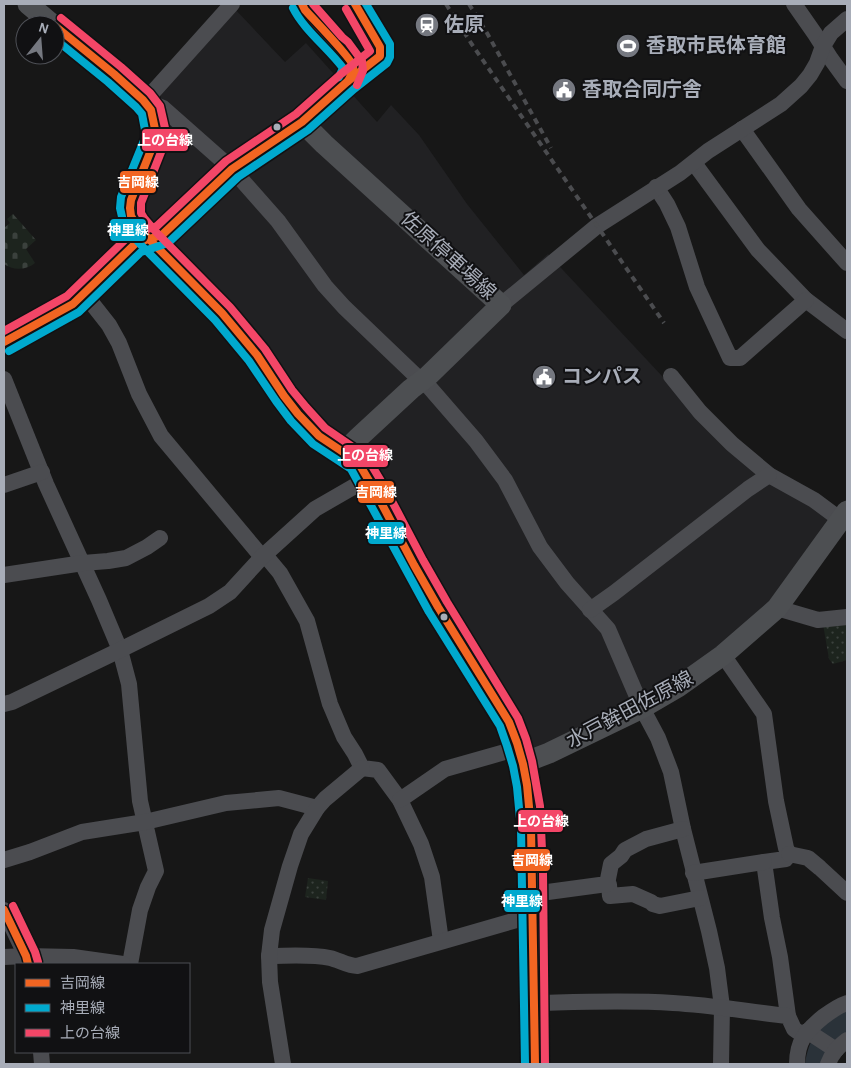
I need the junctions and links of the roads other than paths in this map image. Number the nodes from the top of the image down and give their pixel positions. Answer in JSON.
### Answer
{"nodes":[{"id":1,"x":28,"y":4,"type":"edge"},
{"id":2,"x":232,"y":4,"type":"edge"},
{"id":3,"x":302,"y":4,"type":"edge"},
{"id":4,"x":355,"y":4,"type":"edge"},
{"id":5,"x":794,"y":4,"type":"edge"},
{"id":6,"x":41,"y":15,"type":"edge"},
{"id":7,"x":847,"y":19,"type":"edge"},
{"id":8,"x":65,"y":35,"type":"edge"},
{"id":9,"x":823,"y":46,"type":"junction"},
{"id":10,"x":347,"y":57,"type":"junction"},
{"id":11,"x":370,"y":64,"type":"junction"},
{"id":12,"x":348,"y":81,"type":"junction"},
{"id":13,"x":847,"y":81,"type":"edge"},
{"id":14,"x":143,"y":100,"type":"junction"},
{"id":15,"x":302,"y":122,"type":"junction"},
{"id":16,"x":742,"y":129,"type":"junction"},
{"id":17,"x":694,"y":162,"type":"junction"},
{"id":18,"x":232,"y":169,"type":"junction"},
{"id":19,"x":656,"y":188,"type":"junction"},
{"id":20,"x":148,"y":240,"type":"junction"},
{"id":21,"x":846,"y":261,"type":"edge"},
{"id":22,"x":83,"y":292,"type":"junction"},
{"id":23,"x":806,"y":300,"type":"junction"},
{"id":24,"x":501,"y":305,"type":"junction"},
{"id":25,"x":847,"y":331,"type":"edge"},
{"id":26,"x":4,"y":342,"type":"edge"},
{"id":27,"x":671,"y":376,"type":"dead end"},
{"id":28,"x":4,"y":379,"type":"edge"},
{"id":29,"x":422,"y":381,"type":"junction"},
{"id":30,"x":343,"y":453,"type":"junction"},
{"id":31,"x":42,"y":472,"type":"junction"},
{"id":32,"x":768,"y":475,"type":"junction"},
{"id":33,"x":367,"y":479,"type":"junction"},
{"id":34,"x":4,"y":485,"type":"edge"},
{"id":35,"x":844,"y":516,"type":"edge"},
{"id":36,"x":160,"y":538,"type":"dead end"},
{"id":37,"x":264,"y":556,"type":"junction"},
{"id":38,"x":83,"y":563,"type":"junction"},
{"id":39,"x":4,"y":575,"type":"edge"},
{"id":40,"x":777,"y":608,"type":"junction"},
{"id":41,"x":590,"y":610,"type":"junction"},
{"id":42,"x":847,"y":617,"type":"edge"},
{"id":43,"x":120,"y":650,"type":"junction"},
{"id":44,"x":723,"y":655,"type":"junction"},
{"id":45,"x":4,"y":704,"type":"edge"},
{"id":46,"x":642,"y":708,"type":"junction"},
{"id":47,"x":521,"y":756,"type":"junction"},
{"id":48,"x":362,"y":768,"type":"junction"},
{"id":49,"x":400,"y":800,"type":"junction"},
{"id":50,"x":317,"y":808,"type":"junction"},
{"id":51,"x":145,"y":822,"type":"junction"},
{"id":52,"x":683,"y":829,"type":"junction"},
{"id":53,"x":789,"y":854,"type":"junction"},
{"id":54,"x":4,"y":860,"type":"edge"},
{"id":55,"x":764,"y":862,"type":"junction"},
{"id":56,"x":693,"y":873,"type":"junction"},
{"id":57,"x":607,"y":884,"type":"junction"},
{"id":58,"x":847,"y":893,"type":"edge"},
{"id":59,"x":700,"y":898,"type":"junction"},
{"id":60,"x":533,"y":904,"type":"junction"},
{"id":61,"x":4,"y":910,"type":"edge"},
{"id":62,"x":441,"y":941,"type":"junction"},
{"id":63,"x":269,"y":956,"type":"junction"},
{"id":64,"x":4,"y":957,"type":"edge"},
{"id":65,"x":27,"y":960,"type":"edge"},
{"id":66,"x":116,"y":963,"type":"edge"},
{"id":67,"x":130,"y":963,"type":"edge"},
{"id":68,"x":847,"y":1002,"type":"edge"},
{"id":69,"x":534,"y":1003,"type":"junction"},
{"id":70,"x":722,"y":1008,"type":"junction"},
{"id":71,"x":788,"y":1016,"type":"junction"},
{"id":72,"x":808,"y":1034,"type":"junction"},
{"id":73,"x":835,"y":1050,"type":"edge"},
{"id":74,"x":283,"y":1064,"type":"edge"},
{"id":75,"x":535,"y":1064,"type":"edge"},
{"id":76,"x":721,"y":1064,"type":"edge"},
{"id":77,"x":797,"y":1064,"type":"edge"}],
"edges":[{"from":1,"to":6,"type":"main road"},
{"from":2,"to":14,"type":"street"},
{"from":3,"to":10,"type":"street"},
{"from":4,"to":11,"type":"street"},
{"from":5,"to":9,"type":"street"},
{"from":7,"to":9,"type":"street"},
{"from":8,"to":14,"type":"main road"},
{"from":9,"to":13,"type":"street"},
{"from":9,"to":16,"type":"street"},
{"from":10,"to":11,"type":"street"},
{"from":10,"to":12,"type":"street"},
{"from":11,"to":12,"type":"street"},
{"from":12,"to":15,"type":"street"},
{"from":14,"to":18,"type":"street"},
{"from":14,"to":20,"type":"main road"},
{"from":15,"to":18,"type":"street"},
{"from":15,"to":24,"type":"main road","name":"佐原停車場線"},
{"from":16,"to":17,"type":"street"},
{"from":16,"to":21,"type":"street"},
{"from":17,"to":19,"type":"street"},
{"from":17,"to":23,"type":"street"},
{"from":18,"to":20,"type":"street"},
{"from":18,"to":29,"type":"street"},
{"from":19,"to":23,"type":"street"},
{"from":19,"to":24,"type":"street"},
{"from":20,"to":22,"type":"street"},
{"from":20,"to":30,"type":"main road"},
{"from":22,"to":26,"type":"street"},
{"from":22,"to":37,"type":"street"},
{"from":23,"to":25,"type":"street"},
{"from":24,"to":29,"type":"main road","name":"佐原停車場線"},
{"from":27,"to":32,"type":"street"},
{"from":28,"to":31,"type":"street"},
{"from":29,"to":30,"type":"main road","name":"佐原停車場線"},
{"from":29,"to":41,"type":"street"},
{"from":30,"to":33,"type":"main road"},
{"from":31,"to":34,"type":"street"},
{"from":31,"to":38,"type":"street"},
{"from":32,"to":35,"type":"street"},
{"from":32,"to":41,"type":"street"},
{"from":33,"to":37,"type":"street"},
{"from":33,"to":47,"type":"main road"},
{"from":35,"to":40,"type":"main road","name":"水戸鉾田佐原線"},
{"from":36,"to":38,"type":"street"},
{"from":37,"to":43,"type":"street"},
{"from":37,"to":48,"type":"street"},
{"from":38,"to":39,"type":"street"},
{"from":38,"to":43,"type":"street"},
{"from":40,"to":42,"type":"street"},
{"from":40,"to":44,"type":"main road","name":"水戸鉾田佐原線"},
{"from":41,"to":46,"type":"street"},
{"from":43,"to":45,"type":"street"},
{"from":43,"to":51,"type":"street"},
{"from":44,"to":46,"type":"main road","name":"水戸鉾田佐原線"},
{"from":44,"to":53,"type":"street"},
{"from":46,"to":47,"type":"main road","name":"水戸鉾田佐原線"},
{"from":46,"to":52,"type":"street"},
{"from":47,"to":49,"type":"street"},
{"from":47,"to":60,"type":"main road"},
{"from":48,"to":49,"type":"street"},
{"from":48,"to":50,"type":"street"},
{"from":49,"to":62,"type":"street"},
{"from":50,"to":51,"type":"street"},
{"from":50,"to":63,"type":"street"},
{"from":51,"to":54,"type":"street"},
{"from":51,"to":67,"type":"street"},
{"from":52,"to":56,"type":"street"},
{"from":52,"to":57,"type":"street"},
{"from":53,"to":55,"type":"street"},
{"from":53,"to":58,"type":"street"},
{"from":55,"to":56,"type":"street"},
{"from":55,"to":71,"type":"street"},
{"from":56,"to":59,"type":"street"},
{"from":57,"to":59,"type":"street"},
{"from":57,"to":60,"type":"street"},
{"from":59,"to":70,"type":"street"},
{"from":60,"to":62,"type":"street"},
{"from":60,"to":69,"type":"main road"},
{"from":61,"to":65,"type":"street"},
{"from":62,"to":63,"type":"street"},
{"from":63,"to":74,"type":"street"},
{"from":64,"to":65,"type":"street"},
{"from":65,"to":66,"type":"street"},
{"from":68,"to":72,"type":"street"},
{"from":69,"to":70,"type":"street"},
{"from":69,"to":75,"type":"main road"},
{"from":70,"to":71,"type":"street"},
{"from":70,"to":76,"type":"street"},
{"from":71,"to":72,"type":"street"},
{"from":72,"to":73,"type":"street"},
{"from":72,"to":77,"type":"street"}]}
